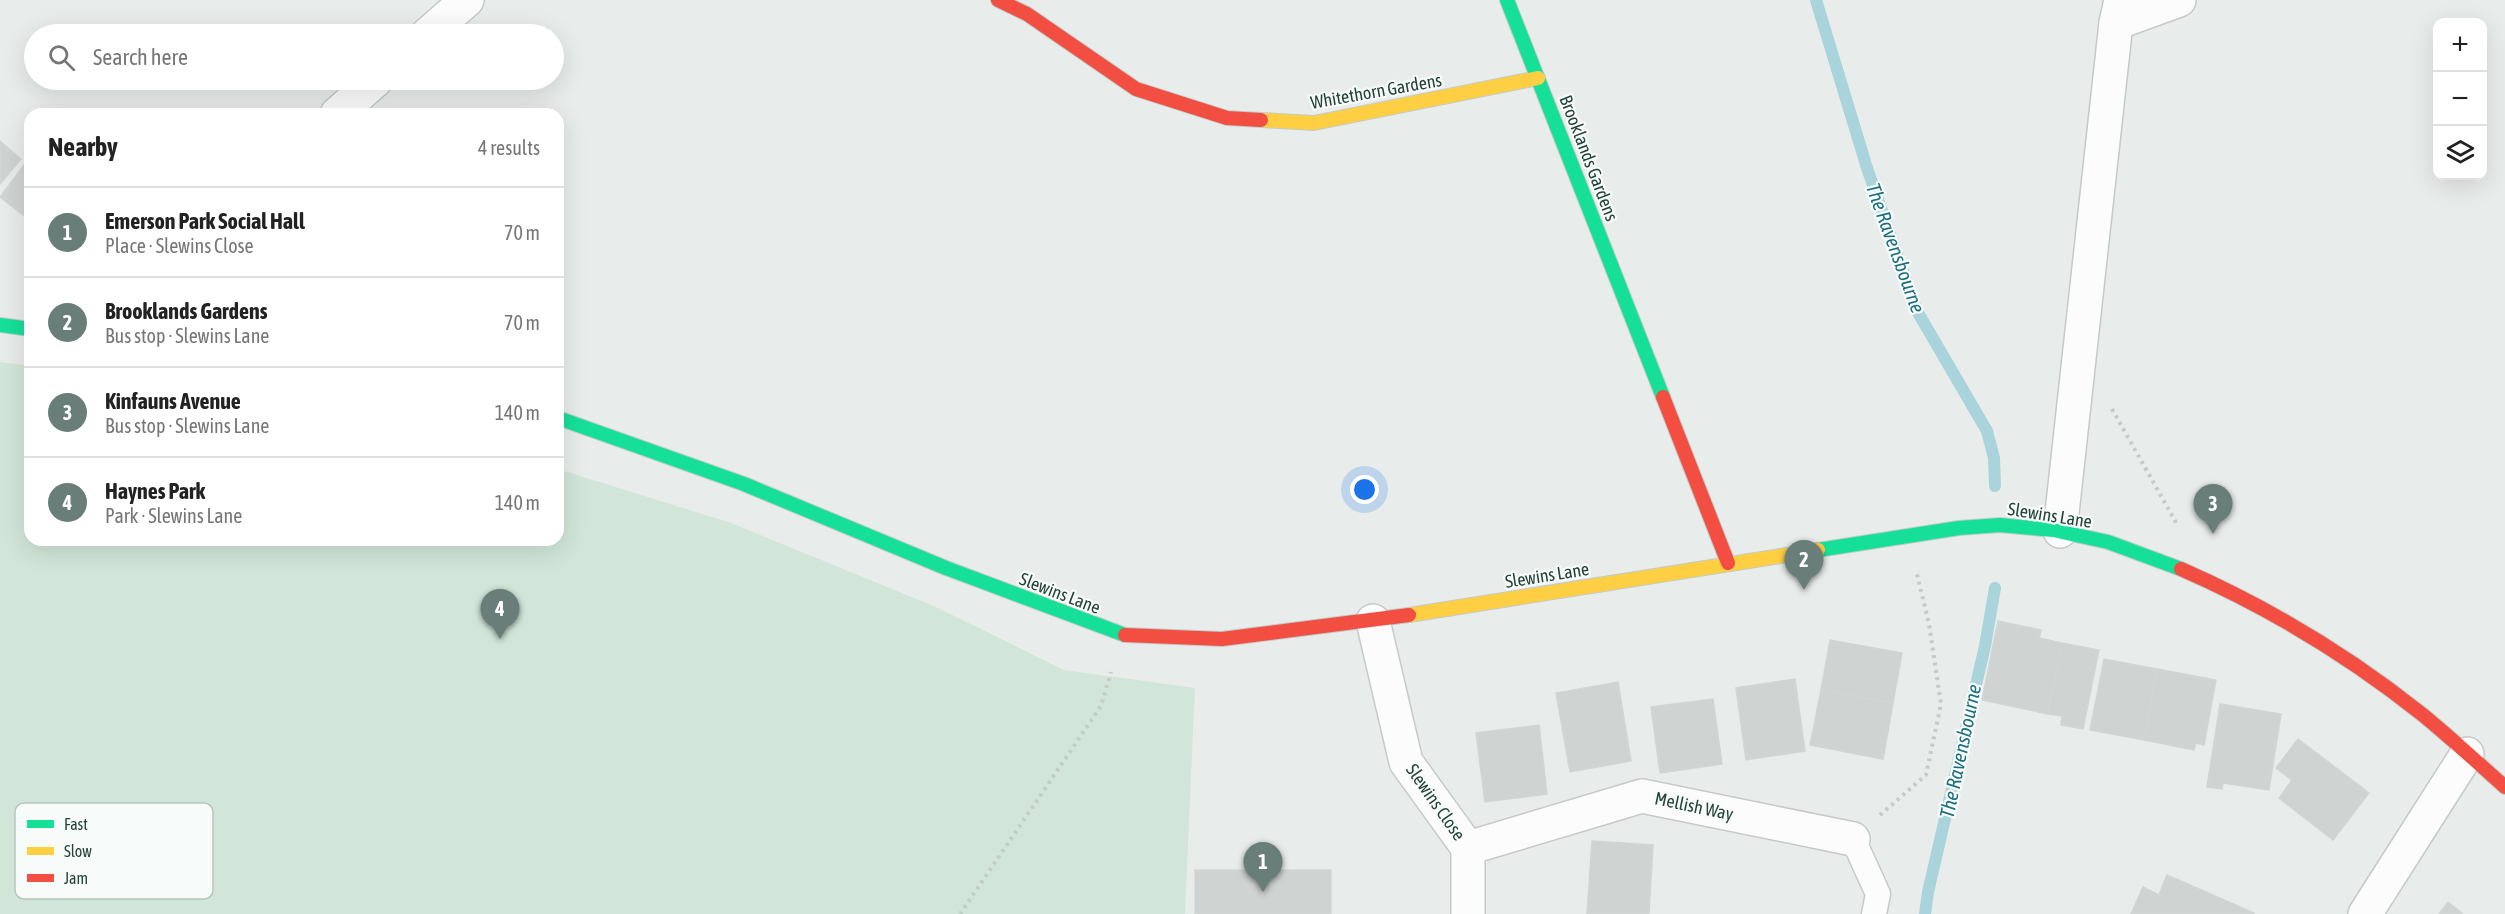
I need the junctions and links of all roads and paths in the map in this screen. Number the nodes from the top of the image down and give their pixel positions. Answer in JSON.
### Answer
{"nodes":[{"id":1,"x":467,"y":0,"type":"edge"},
{"id":2,"x":998,"y":0,"type":"edge"},
{"id":3,"x":1507,"y":0,"type":"edge"},
{"id":4,"x":2179,"y":0,"type":"edge"},
{"id":5,"x":2119,"y":12,"type":"edge"},
{"id":6,"x":439,"y":24,"type":"edge"},
{"id":7,"x":1538,"y":78,"type":"junction"},
{"id":8,"x":365,"y":90,"type":"edge"},
{"id":9,"x":344,"y":108,"type":"edge"},
{"id":10,"x":0,"y":325,"type":"edge"},
{"id":11,"x":24,"y":328,"type":"edge"},
{"id":12,"x":2075,"y":397,"type":"junction"},
{"id":13,"x":564,"y":420,"type":"edge"},
{"id":14,"x":2060,"y":531,"type":"junction"},
{"id":15,"x":1908,"y":535,"type":"junction"},
{"id":16,"x":1728,"y":563,"type":"junction"},
{"id":17,"x":2183,"y":571,"type":"junction"},
{"id":18,"x":1373,"y":621,"type":"junction"},
{"id":19,"x":1121,"y":635,"type":"junction"},
{"id":20,"x":2467,"y":754,"type":"junction"},
{"id":21,"x":2505,"y":787,"type":"edge"},
{"id":22,"x":1853,"y":839,"type":"junction"},
{"id":23,"x":1468,"y":848,"type":"junction"},
{"id":24,"x":960,"y":914,"type":"edge"},
{"id":25,"x":1468,"y":914,"type":"edge"},
{"id":26,"x":1874,"y":914,"type":"edge"},
{"id":27,"x":2366,"y":914,"type":"edge"}],
"edges":[{"from":1,"to":6,"type":"street"},
{"from":2,"to":7,"type":"street","name":"Whitethorn Gardens"},
{"from":3,"to":7,"type":"street","name":"Brooklands Gardens"},
{"from":4,"to":5,"type":"street"},
{"from":5,"to":12,"type":"street"},
{"from":7,"to":16,"type":"street","name":"Brooklands Gardens"},
{"from":8,"to":9,"type":"street"},
{"from":10,"to":11,"type":"street"},
{"from":12,"to":14,"type":"street"},
{"from":12,"to":17,"type":"path"},
{"from":13,"to":19,"type":"street","name":"Slewins Lane"},
{"from":14,"to":15,"type":"street","name":"Slewins Lane"},
{"from":14,"to":17,"type":"street","name":"Slewins Lane"},
{"from":15,"to":16,"type":"street","name":"Slewins Lane"},
{"from":15,"to":22,"type":"path"},
{"from":16,"to":18,"type":"street","name":"Slewins Lane"},
{"from":17,"to":20,"type":"street","name":"Slewins Lane"},
{"from":18,"to":19,"type":"street","name":"Slewins Lane"},
{"from":18,"to":23,"type":"street","name":"Slewins Close"},
{"from":19,"to":24,"type":"path"},
{"from":20,"to":21,"type":"street","name":"Slewins Lane"},
{"from":20,"to":27,"type":"street"},
{"from":22,"to":23,"type":"street","name":"Mellish Way"},
{"from":22,"to":26,"type":"lane"},
{"from":23,"to":25,"type":"street","name":"Slewins Close"}]}
